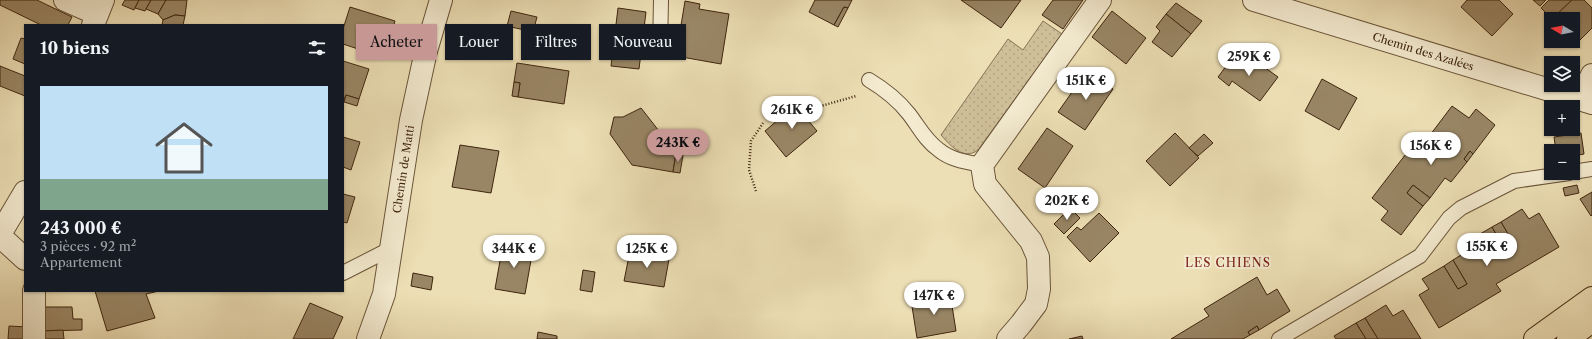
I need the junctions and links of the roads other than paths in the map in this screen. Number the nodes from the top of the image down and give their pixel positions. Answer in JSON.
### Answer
{"nodes":[{"id":1,"x":65,"y":0,"type":"edge"},
{"id":2,"x":441,"y":0,"type":"edge"},
{"id":3,"x":661,"y":0,"type":"edge"},
{"id":4,"x":1100,"y":0,"type":"edge"},
{"id":5,"x":1254,"y":0,"type":"edge"},
{"id":6,"x":97,"y":13,"type":"edge"},
{"id":7,"x":661,"y":24,"type":"edge"},
{"id":8,"x":1592,"y":75,"type":"edge"},
{"id":9,"x":869,"y":80,"type":"dead end"},
{"id":10,"x":1586,"y":101,"type":"edge"},
{"id":11,"x":982,"y":165,"type":"junction"},
{"id":12,"x":1592,"y":169,"type":"edge"},
{"id":13,"x":1580,"y":171,"type":"edge"},
{"id":14,"x":1544,"y":177,"type":"edge"},
{"id":15,"x":24,"y":194,"type":"edge"},
{"id":16,"x":0,"y":235,"type":"edge"},
{"id":17,"x":392,"y":248,"type":"junction"},
{"id":18,"x":24,"y":258,"type":"edge"},
{"id":19,"x":344,"y":272,"type":"edge"},
{"id":20,"x":34,"y":292,"type":"edge"},
{"id":21,"x":1592,"y":298,"type":"edge"},
{"id":22,"x":1592,"y":321,"type":"edge"},
{"id":23,"x":34,"y":339,"type":"edge"},
{"id":24,"x":368,"y":339,"type":"edge"},
{"id":25,"x":1008,"y":339,"type":"edge"},
{"id":26,"x":1279,"y":339,"type":"edge"},
{"id":27,"x":1535,"y":339,"type":"edge"},
{"id":28,"x":1568,"y":339,"type":"edge"}],
"edges":[{"from":1,"to":6,"type":"street"},
{"from":2,"to":17,"type":"street","name":"Chemin de Matti"},
{"from":3,"to":7,"type":"lane"},
{"from":4,"to":11,"type":"street"},
{"from":5,"to":10,"type":"street","name":"Chemin des Azalées"},
{"from":8,"to":10,"type":"street"},
{"from":9,"to":11,"type":"lane"},
{"from":11,"to":25,"type":"street"},
{"from":12,"to":13,"type":"lane"},
{"from":14,"to":26,"type":"lane"},
{"from":15,"to":16,"type":"street"},
{"from":16,"to":18,"type":"street"},
{"from":17,"to":19,"type":"lane"},
{"from":17,"to":24,"type":"street","name":"Chemin de Matti"},
{"from":20,"to":23,"type":"street"},
{"from":21,"to":27,"type":"main road"},
{"from":22,"to":28,"type":"main road"}]}
